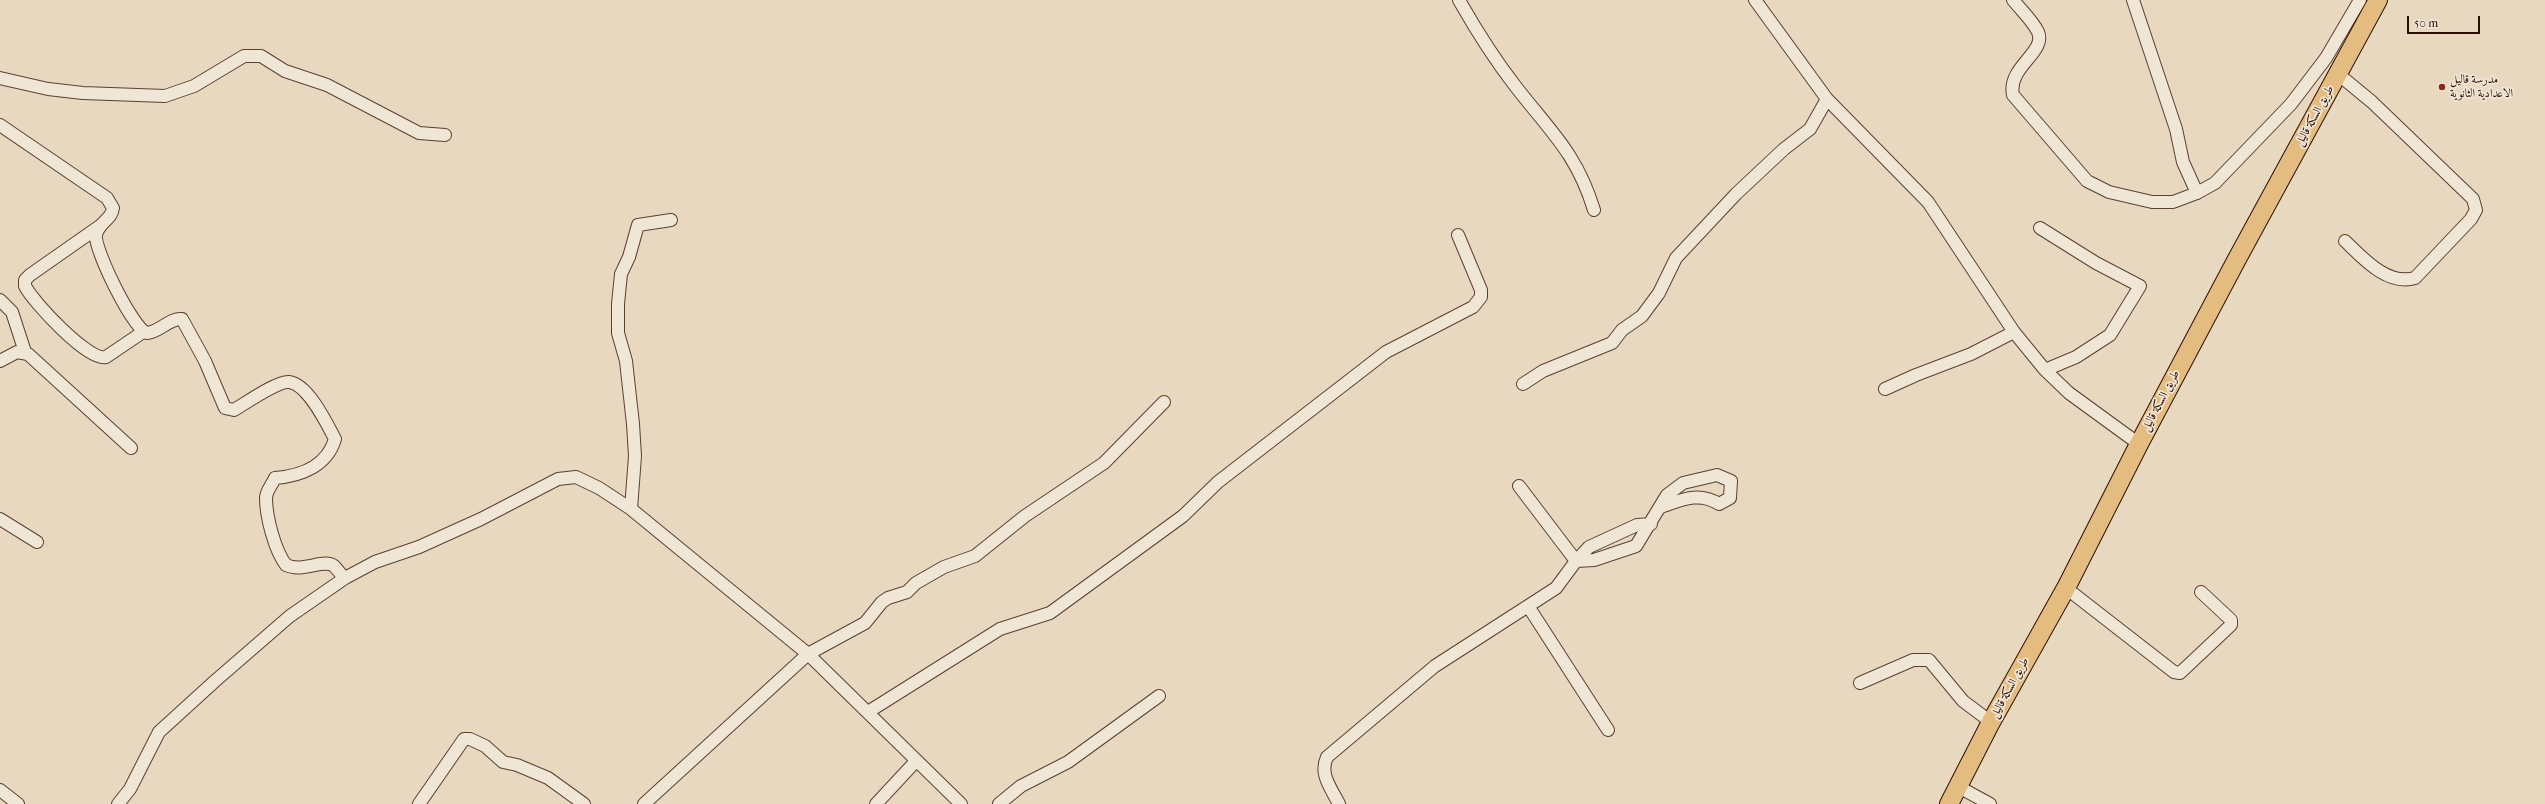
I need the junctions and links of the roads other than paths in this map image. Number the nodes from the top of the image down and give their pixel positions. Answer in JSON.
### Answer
{"nodes":[{"id":1,"x":1460,"y":0,"type":"edge"},
{"id":2,"x":1755,"y":0,"type":"edge"},
{"id":3,"x":2013,"y":0,"type":"edge"},
{"id":4,"x":2133,"y":0,"type":"edge"},
{"id":5,"x":2360,"y":0,"type":"edge"},
{"id":6,"x":2378,"y":0,"type":"edge"},
{"id":7,"x":2338,"y":74,"type":"junction"},
{"id":8,"x":0,"y":78,"type":"edge"},
{"id":9,"x":1826,"y":99,"type":"junction"},
{"id":10,"x":0,"y":125,"type":"edge"},
{"id":11,"x":445,"y":135,"type":"dead end"},
{"id":12,"x":2198,"y":193,"type":"junction"},
{"id":13,"x":1594,"y":210,"type":"dead end"},
{"id":14,"x":671,"y":220,"type":"dead end"},
{"id":15,"x":100,"y":226,"type":"junction"},
{"id":16,"x":2040,"y":228,"type":"dead end"},
{"id":17,"x":1458,"y":235,"type":"dead end"},
{"id":18,"x":2345,"y":241,"type":"dead end"},
{"id":19,"x":0,"y":300,"type":"edge"},
{"id":20,"x":143,"y":332,"type":"junction"},
{"id":21,"x":2014,"y":332,"type":"junction"},
{"id":22,"x":25,"y":352,"type":"junction"},
{"id":23,"x":0,"y":361,"type":"edge"},
{"id":24,"x":2045,"y":370,"type":"junction"},
{"id":25,"x":1523,"y":384,"type":"dead end"},
{"id":26,"x":1885,"y":389,"type":"dead end"},
{"id":27,"x":1164,"y":402,"type":"dead end"},
{"id":28,"x":2138,"y":444,"type":"junction"},
{"id":29,"x":131,"y":448,"type":"dead end"},
{"id":30,"x":1520,"y":486,"type":"dead end"},
{"id":31,"x":1661,"y":507,"type":"junction"},
{"id":32,"x":631,"y":509,"type":"junction"},
{"id":33,"x":0,"y":519,"type":"edge"},
{"id":34,"x":1651,"y":524,"type":"junction"},
{"id":35,"x":1618,"y":535,"type":"junction"},
{"id":36,"x":37,"y":542,"type":"dead end"},
{"id":37,"x":1636,"y":546,"type":"junction"},
{"id":38,"x":1576,"y":560,"type":"junction"},
{"id":39,"x":345,"y":578,"type":"junction"},
{"id":40,"x":2066,"y":588,"type":"junction"},
{"id":41,"x":2201,"y":592,"type":"dead end"},
{"id":42,"x":1528,"y":606,"type":"junction"},
{"id":43,"x":808,"y":654,"type":"junction"},
{"id":44,"x":1860,"y":683,"type":"dead end"},
{"id":45,"x":1159,"y":696,"type":"dead end"},
{"id":46,"x":868,"y":712,"type":"junction"},
{"id":47,"x":1991,"y":722,"type":"junction"},
{"id":48,"x":1608,"y":730,"type":"dead end"},
{"id":49,"x":916,"y":760,"type":"junction"},
{"id":50,"x":1957,"y":786,"type":"junction"},
{"id":51,"x":0,"y":790,"type":"edge"},
{"id":52,"x":18,"y":804,"type":"edge"},
{"id":53,"x":118,"y":804,"type":"edge"},
{"id":54,"x":419,"y":804,"type":"edge"},
{"id":55,"x":584,"y":804,"type":"edge"},
{"id":56,"x":644,"y":804,"type":"edge"},
{"id":57,"x":876,"y":804,"type":"edge"},
{"id":58,"x":962,"y":804,"type":"edge"},
{"id":59,"x":999,"y":804,"type":"edge"},
{"id":60,"x":1339,"y":804,"type":"edge"},
{"id":61,"x":1949,"y":804,"type":"edge"},
{"id":62,"x":1990,"y":804,"type":"edge"}],
"edges":[{"from":1,"to":13,"type":"street"},
{"from":2,"to":9,"type":"street"},
{"from":3,"to":12,"type":"street"},
{"from":4,"to":12,"type":"street"},
{"from":5,"to":12,"type":"street"},
{"from":6,"to":7,"type":"main road","name":"طريق السكة قاليل"},
{"from":7,"to":18,"type":"street"},
{"from":7,"to":28,"type":"main road","name":"طريق السكة قاليل"},
{"from":8,"to":11,"type":"street"},
{"from":9,"to":21,"type":"street"},
{"from":9,"to":25,"type":"street"},
{"from":10,"to":15,"type":"street"},
{"from":14,"to":32,"type":"street"},
{"from":15,"to":20,"type":"street"},
{"from":15,"to":20,"type":"street"},
{"from":16,"to":24,"type":"street"},
{"from":17,"to":46,"type":"street"},
{"from":19,"to":22,"type":"street"},
{"from":20,"to":39,"type":"street"},
{"from":21,"to":24,"type":"street"},
{"from":21,"to":26,"type":"street"},
{"from":22,"to":23,"type":"street"},
{"from":22,"to":29,"type":"street"},
{"from":24,"to":28,"type":"street"},
{"from":27,"to":43,"type":"street"},
{"from":28,"to":40,"type":"main road","name":"طريق السكة قاليل"},
{"from":30,"to":38,"type":"street"},
{"from":31,"to":31,"type":"street"},
{"from":31,"to":34,"type":"street"},
{"from":32,"to":39,"type":"street"},
{"from":32,"to":43,"type":"street"},
{"from":33,"to":36,"type":"street"},
{"from":34,"to":35,"type":"street"},
{"from":34,"to":37,"type":"street"},
{"from":35,"to":37,"type":"street"},
{"from":35,"to":38,"type":"street"},
{"from":37,"to":38,"type":"street"},
{"from":38,"to":42,"type":"street"},
{"from":39,"to":53,"type":"street"},
{"from":40,"to":41,"type":"street"},
{"from":40,"to":47,"type":"main road","name":"طريق السكة قاليل"},
{"from":42,"to":48,"type":"street"},
{"from":42,"to":60,"type":"street"},
{"from":43,"to":46,"type":"street"},
{"from":43,"to":56,"type":"street"},
{"from":44,"to":47,"type":"street"},
{"from":45,"to":59,"type":"street"},
{"from":46,"to":49,"type":"street"},
{"from":47,"to":50,"type":"main road","name":"طريق السكة قاليل"},
{"from":49,"to":57,"type":"street"},
{"from":49,"to":58,"type":"street"},
{"from":50,"to":61,"type":"main road","name":"طريق السكة قاليل"},
{"from":50,"to":62,"type":"street"},
{"from":51,"to":52,"type":"street"},
{"from":54,"to":55,"type":"street"}]}
